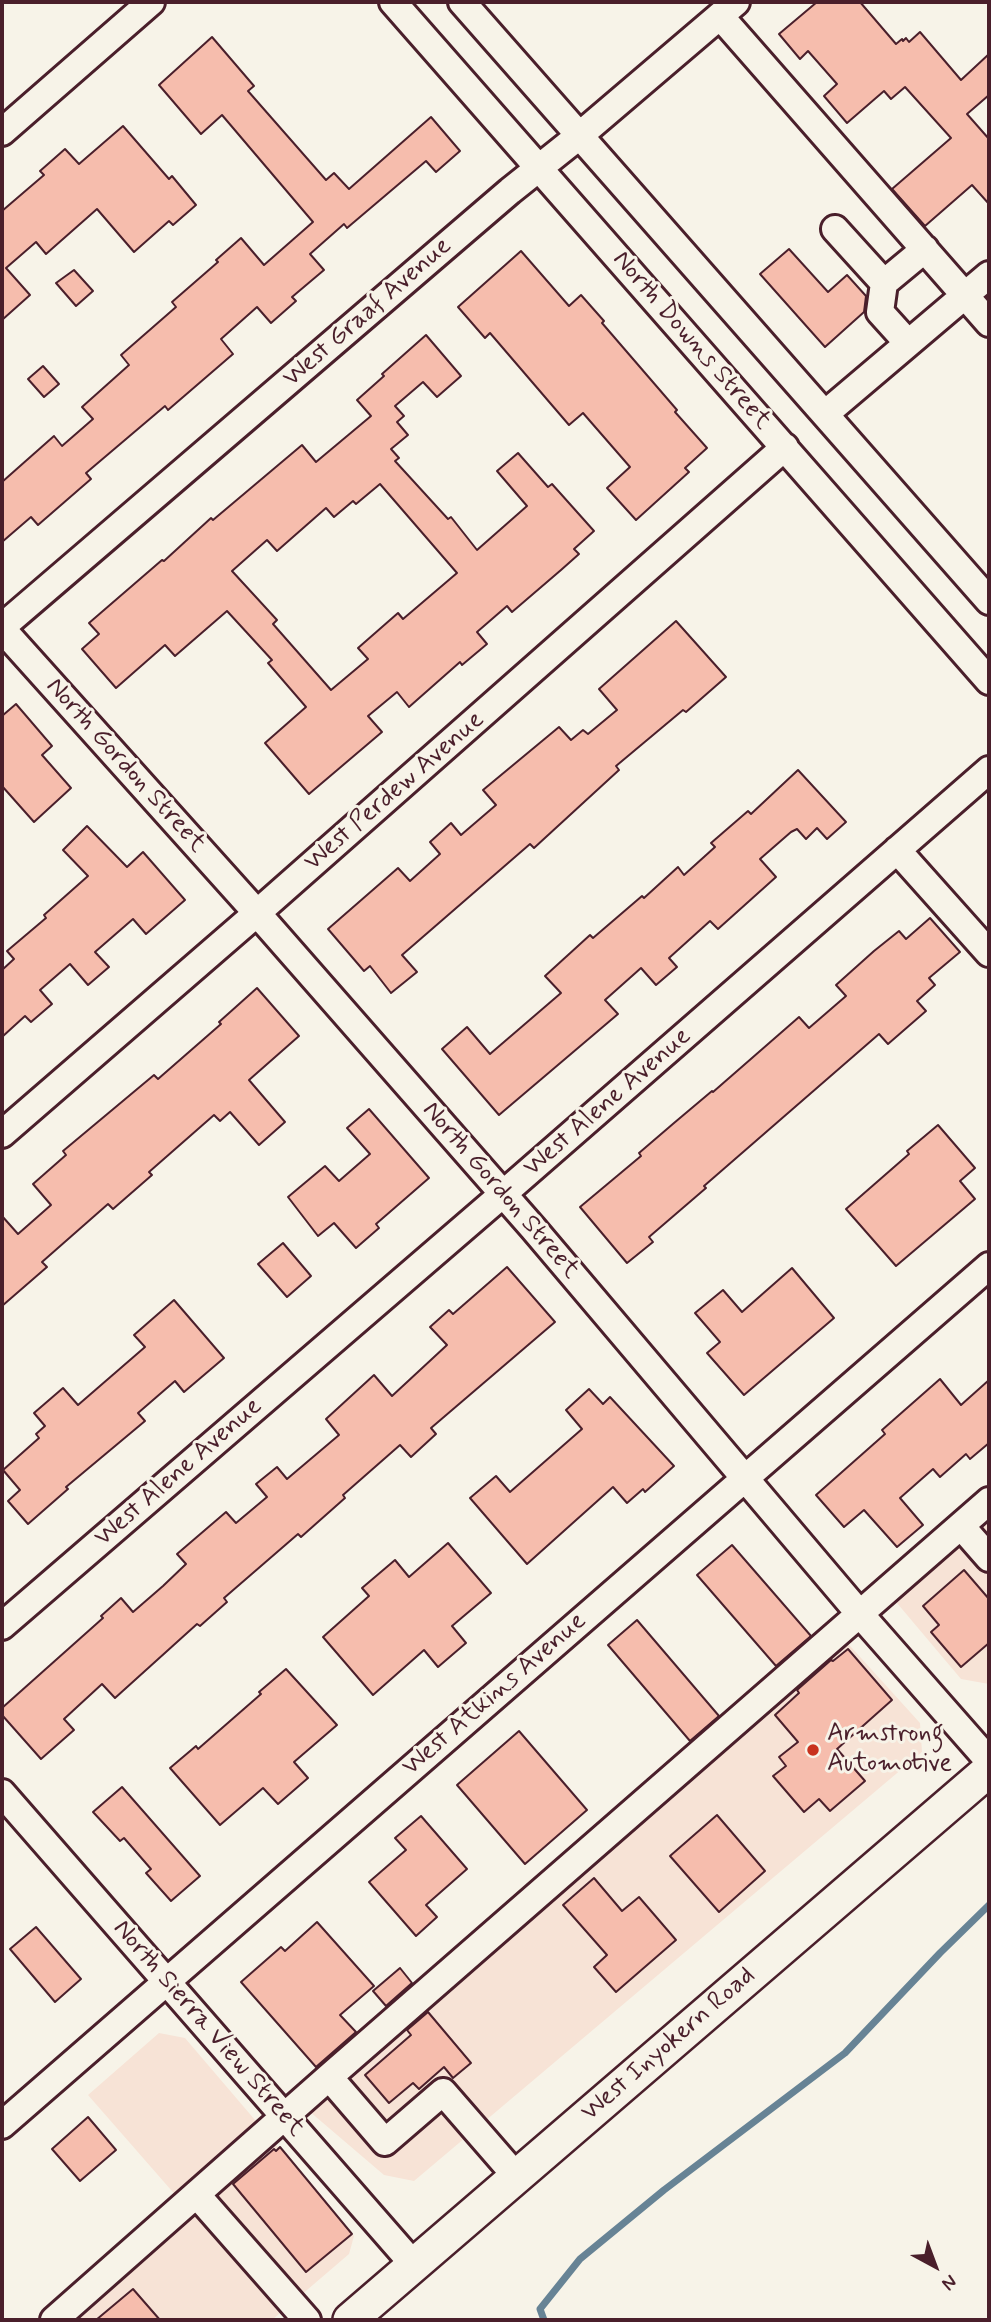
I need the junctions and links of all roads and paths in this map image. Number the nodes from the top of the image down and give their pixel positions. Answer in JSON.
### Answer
{"nodes":[{"id":1,"x":150,"y":2,"type":"edge"},
{"id":2,"x":393,"y":2,"type":"edge"},
{"id":3,"x":461,"y":2,"type":"edge"},
{"id":4,"x":728,"y":9,"type":"edge"},
{"id":5,"x":2,"y":132,"type":"edge"},
{"id":6,"x":579,"y":136,"type":"junction"},
{"id":7,"x":539,"y":168,"type":"junction"},
{"id":8,"x":835,"y":229,"type":"dead end"},
{"id":9,"x":925,"y":249,"type":"junction"},
{"id":10,"x":989,"y":275,"type":"edge"},
{"id":11,"x":884,"y":283,"type":"junction"},
{"id":12,"x":965,"y":296,"type":"junction"},
{"id":13,"x":989,"y":323,"type":"edge"},
{"id":14,"x":908,"y":343,"type":"junction"},
{"id":15,"x":825,"y":414,"type":"junction"},
{"id":16,"x":785,"y":447,"type":"junction"},
{"id":17,"x":989,"y":601,"type":"edge"},
{"id":18,"x":2,"y":628,"type":"edge"},
{"id":19,"x":989,"y":681,"type":"edge"},
{"id":20,"x":989,"y":770,"type":"edge"},
{"id":21,"x":897,"y":850,"type":"junction"},
{"id":22,"x":257,"y":913,"type":"junction"},
{"id":23,"x":989,"y":953,"type":"edge"},
{"id":24,"x":2,"y":1134,"type":"edge"},
{"id":25,"x":503,"y":1194,"type":"junction"},
{"id":26,"x":989,"y":1266,"type":"edge"},
{"id":27,"x":746,"y":1478,"type":"junction"},
{"id":28,"x":989,"y":1501,"type":"edge"},
{"id":29,"x":961,"y":1525,"type":"junction"},
{"id":30,"x":989,"y":1558,"type":"edge"},
{"id":31,"x":859,"y":1613,"type":"junction"},
{"id":32,"x":2,"y":1626,"type":"edge"},
{"id":33,"x":989,"y":1761,"type":"edge"},
{"id":34,"x":989,"y":1770,"type":"edge"},
{"id":35,"x":2,"y":1793,"type":"edge"},
{"id":36,"x":166,"y":1981,"type":"junction"},
{"id":37,"x":329,"y":2077,"type":"junction"},
{"id":38,"x":285,"y":2116,"type":"junction"},
{"id":39,"x":2,"y":2125,"type":"edge"},
{"id":40,"x":516,"y":2176,"type":"junction"},
{"id":41,"x":197,"y":2195,"type":"junction"},
{"id":42,"x":414,"y":2265,"type":"junction"},
{"id":43,"x":54,"y":2320,"type":"edge"},
{"id":44,"x":307,"y":2320,"type":"edge"},
{"id":45,"x":350,"y":2320,"type":"edge"}],
"edges":[{"from":1,"to":5,"type":"street"},
{"from":2,"to":7,"type":"street","name":"North Downs Street"},
{"from":3,"to":6,"type":"street","name":"North Downs Street"},
{"from":4,"to":6,"type":"street","name":"West Graaf Avenue"},
{"from":4,"to":9,"type":"street"},
{"from":6,"to":7,"type":"street","name":"West Graaf Avenue"},
{"from":6,"to":15,"type":"street","name":"North Downs Street"},
{"from":7,"to":16,"type":"street","name":"North Downs Street"},
{"from":7,"to":18,"type":"street","name":"West Graaf Avenue"},
{"from":8,"to":11,"type":"street"},
{"from":9,"to":11,"type":"street"},
{"from":9,"to":12,"type":"street"},
{"from":10,"to":12,"type":"street"},
{"from":11,"to":14,"type":"street"},
{"from":12,"to":13,"type":"street"},
{"from":12,"to":14,"type":"street"},
{"from":14,"to":15,"type":"street"},
{"from":15,"to":17,"type":"street","name":"North Downs Street"},
{"from":16,"to":19,"type":"street","name":"North Downs Street"},
{"from":16,"to":22,"type":"street","name":"West Perdew Avenue"},
{"from":18,"to":22,"type":"street","name":"North Gordon Street"},
{"from":20,"to":21,"type":"street","name":"West Alene Avenue"},
{"from":21,"to":23,"type":"street"},
{"from":21,"to":25,"type":"street","name":"West Alene Avenue"},
{"from":22,"to":24,"type":"street","name":"West Perdew Avenue"},
{"from":22,"to":25,"type":"street","name":"North Gordon Street"},
{"from":25,"to":27,"type":"street","name":"North Gordon Street"},
{"from":25,"to":32,"type":"street","name":"West Alene Avenue"},
{"from":26,"to":27,"type":"street","name":"West Atkins Avenue"},
{"from":27,"to":31,"type":"street","name":"North Gordon Street"},
{"from":27,"to":36,"type":"street","name":"West Atkins Avenue"},
{"from":28,"to":29,"type":"street"},
{"from":29,"to":30,"type":"street"},
{"from":29,"to":31,"type":"street"},
{"from":31,"to":33,"type":"street","name":"North Gordon Street"},
{"from":31,"to":37,"type":"street"},
{"from":34,"to":40,"type":"main road","name":"West Inyokern Road"},
{"from":35,"to":36,"type":"street","name":"North Sierra View Street"},
{"from":36,"to":38,"type":"street","name":"North Sierra View Street"},
{"from":36,"to":39,"type":"street","name":"West Atkins Avenue"},
{"from":37,"to":38,"type":"street"},
{"from":37,"to":40,"type":"street"},
{"from":38,"to":41,"type":"street"},
{"from":38,"to":42,"type":"street","name":"North Sierra View Street"},
{"from":40,"to":42,"type":"main road","name":"West Inyokern Road"},
{"from":41,"to":43,"type":"street"},
{"from":41,"to":44,"type":"street"},
{"from":42,"to":45,"type":"main road","name":"West Inyokern Road"}]}
